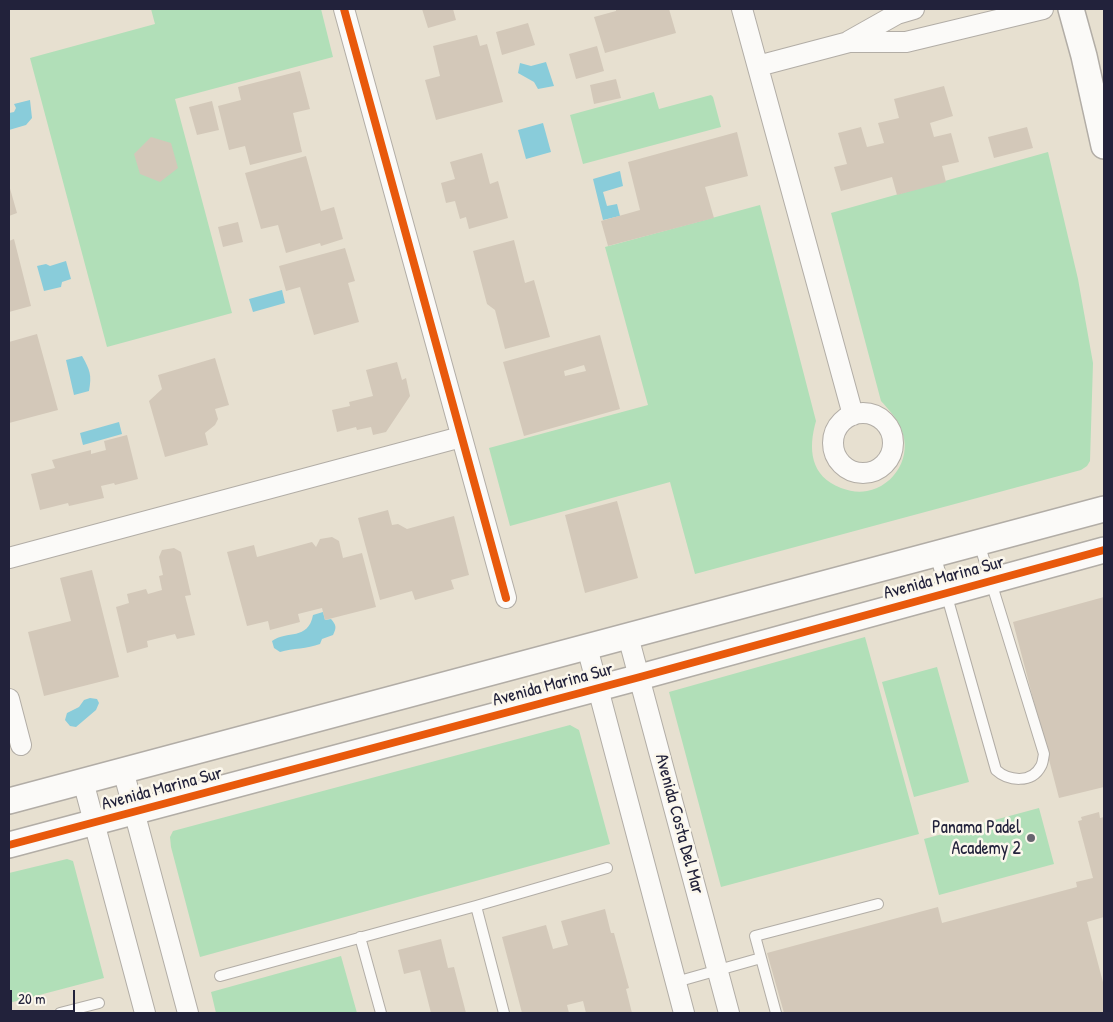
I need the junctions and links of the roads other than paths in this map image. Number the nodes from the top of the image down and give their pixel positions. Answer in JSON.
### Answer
{"nodes":[{"id":1,"x":344,"y":9,"type":"edge"},
{"id":2,"x":742,"y":9,"type":"edge"},
{"id":3,"x":914,"y":9,"type":"edge"},
{"id":4,"x":1043,"y":9,"type":"edge"},
{"id":5,"x":1071,"y":9,"type":"edge"},
{"id":6,"x":849,"y":42,"type":"junction"},
{"id":7,"x":758,"y":66,"type":"junction"},
{"id":8,"x":1104,"y":146,"type":"edge"},
{"id":9,"x":853,"y":415,"type":"dead end"},
{"id":10,"x":462,"y":437,"type":"junction"},
{"id":11,"x":1104,"y":509,"type":"edge"},
{"id":12,"x":979,"y":543,"type":"junction"},
{"id":13,"x":1104,"y":550,"type":"edge"},
{"id":14,"x":935,"y":554,"type":"junction"},
{"id":15,"x":9,"y":558,"type":"edge"},
{"id":16,"x":991,"y":581,"type":"junction"},
{"id":17,"x":947,"y":593,"type":"junction"},
{"id":18,"x":506,"y":598,"type":"dead end"},
{"id":19,"x":628,"y":636,"type":"junction"},
{"id":20,"x":587,"y":647,"type":"junction"},
{"id":21,"x":640,"y":677,"type":"junction"},
{"id":22,"x":596,"y":689,"type":"junction"},
{"id":23,"x":9,"y":700,"type":"edge"},
{"id":24,"x":21,"y":745,"type":"dead end"},
{"id":25,"x":123,"y":770,"type":"junction"},
{"id":26,"x":83,"y":781,"type":"junction"},
{"id":27,"x":9,"y":801,"type":"edge"},
{"id":28,"x":134,"y":811,"type":"junction"},
{"id":29,"x":94,"y":822,"type":"junction"},
{"id":30,"x":9,"y":845,"type":"edge"},
{"id":31,"x":607,"y":868,"type":"dead end"},
{"id":32,"x":878,"y":904,"type":"dead end"},
{"id":33,"x":476,"y":906,"type":"junction"},
{"id":34,"x":360,"y":937,"type":"junction"},
{"id":35,"x":762,"y":958,"type":"junction"},
{"id":36,"x":718,"y":971,"type":"junction"},
{"id":37,"x":220,"y":976,"type":"dead end"},
{"id":38,"x":676,"y":982,"type":"junction"},
{"id":39,"x":99,"y":1003,"type":"dead end"},
{"id":40,"x":60,"y":1013,"type":"edge"},
{"id":41,"x":145,"y":1013,"type":"edge"},
{"id":42,"x":188,"y":1013,"type":"edge"},
{"id":43,"x":380,"y":1013,"type":"edge"},
{"id":44,"x":504,"y":1013,"type":"edge"},
{"id":45,"x":684,"y":1013,"type":"edge"},
{"id":46,"x":729,"y":1013,"type":"edge"},
{"id":47,"x":776,"y":1013,"type":"edge"}],
"edges":[{"from":1,"to":10,"type":"street"},
{"from":2,"to":7,"type":"street"},
{"from":3,"to":6,"type":"street"},
{"from":4,"to":6,"type":"street"},
{"from":5,"to":8,"type":"street"},
{"from":6,"to":7,"type":"street"},
{"from":7,"to":9,"type":"street"},
{"from":10,"to":15,"type":"street"},
{"from":10,"to":18,"type":"street"},
{"from":11,"to":12,"type":"street","name":"Avenida Marina Sur"},
{"from":12,"to":14,"type":"street","name":"Avenida Marina Sur"},
{"from":12,"to":16,"type":"lane"},
{"from":13,"to":16,"type":"street","name":"Avenida Marina Sur"},
{"from":14,"to":17,"type":"lane"},
{"from":14,"to":19,"type":"street","name":"Avenida Marina Sur"},
{"from":16,"to":17,"type":"street","name":"Avenida Marina Sur"},
{"from":16,"to":17,"type":"lane"},
{"from":17,"to":21,"type":"street","name":"Avenida Marina Sur"},
{"from":19,"to":20,"type":"street","name":"Avenida Marina Sur"},
{"from":19,"to":21,"type":"street","name":"Avenida Costa Del Mar"},
{"from":20,"to":22,"type":"street"},
{"from":20,"to":25,"type":"street","name":"Avenida Marina Sur"},
{"from":21,"to":22,"type":"street","name":"Avenida Marina Sur"},
{"from":21,"to":36,"type":"street","name":"Avenida Costa Del Mar"},
{"from":22,"to":28,"type":"street","name":"Avenida Marina Sur"},
{"from":22,"to":38,"type":"street"},
{"from":23,"to":24,"type":"street"},
{"from":25,"to":26,"type":"street","name":"Avenida Marina Sur"},
{"from":25,"to":28,"type":"street"},
{"from":26,"to":27,"type":"street","name":"Avenida Marina Sur"},
{"from":26,"to":29,"type":"street"},
{"from":28,"to":29,"type":"street","name":"Avenida Marina Sur"},
{"from":28,"to":42,"type":"street"},
{"from":29,"to":30,"type":"street","name":"Avenida Marina Sur"},
{"from":29,"to":41,"type":"street"},
{"from":31,"to":33,"type":"lane"},
{"from":32,"to":35,"type":"lane"},
{"from":33,"to":34,"type":"lane"},
{"from":33,"to":44,"type":"lane"},
{"from":34,"to":37,"type":"lane"},
{"from":34,"to":43,"type":"lane"},
{"from":35,"to":36,"type":"lane"},
{"from":35,"to":47,"type":"lane"},
{"from":36,"to":38,"type":"lane"},
{"from":36,"to":46,"type":"street","name":"Avenida Costa Del Mar"},
{"from":38,"to":45,"type":"street"},
{"from":39,"to":40,"type":"lane"}]}
